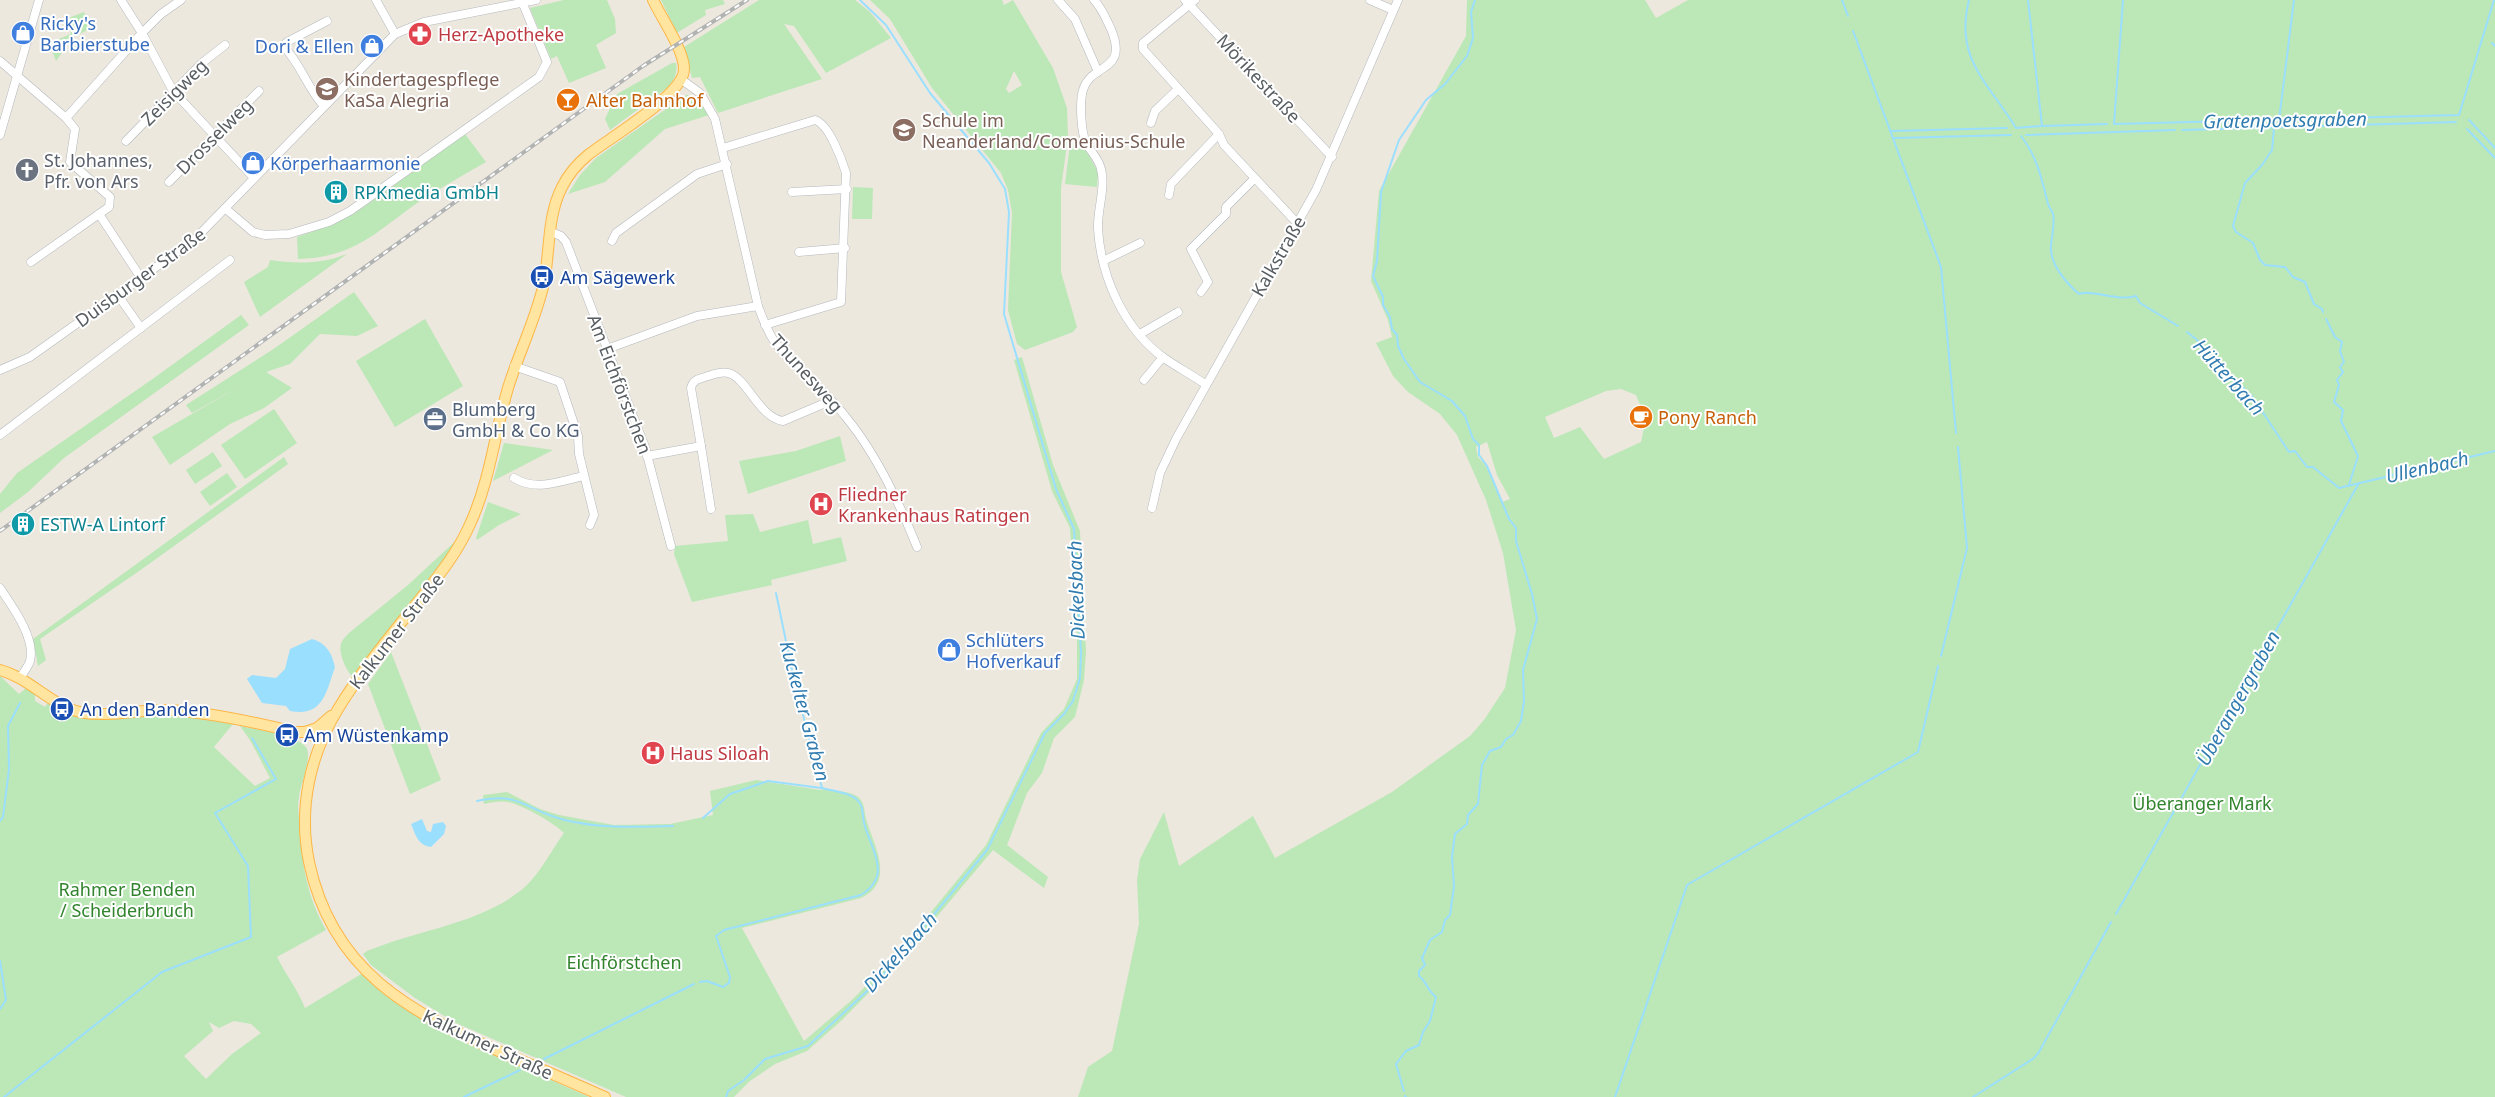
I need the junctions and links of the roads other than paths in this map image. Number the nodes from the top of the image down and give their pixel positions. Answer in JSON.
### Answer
{"nodes":[{"id":1,"x":39,"y":0,"type":"edge"},
{"id":2,"x":122,"y":0,"type":"edge"},
{"id":3,"x":182,"y":0,"type":"edge"},
{"id":4,"x":376,"y":0,"type":"edge"},
{"id":5,"x":536,"y":0,"type":"edge"},
{"id":6,"x":653,"y":0,"type":"edge"},
{"id":7,"x":1058,"y":0,"type":"edge"},
{"id":8,"x":1094,"y":0,"type":"edge"},
{"id":9,"x":1370,"y":0,"type":"edge"},
{"id":10,"x":1398,"y":0,"type":"edge"},
{"id":11,"x":1190,"y":2,"type":"edge"},
{"id":12,"x":523,"y":4,"type":"junction"},
{"id":13,"x":1393,"y":10,"type":"junction"},
{"id":14,"x":327,"y":21,"type":"dead end"},
{"id":15,"x":142,"y":32,"type":"junction"},
{"id":16,"x":395,"y":34,"type":"junction"},
{"id":17,"x":225,"y":45,"type":"dead end"},
{"id":18,"x":0,"y":60,"type":"edge"},
{"id":19,"x":1098,"y":72,"type":"junction"},
{"id":20,"x":683,"y":75,"type":"junction"},
{"id":21,"x":18,"y":76,"type":"junction"},
{"id":22,"x":1178,"y":89,"type":"junction"},
{"id":23,"x":173,"y":91,"type":"junction"},
{"id":24,"x":259,"y":91,"type":"dead end"},
{"id":25,"x":324,"y":106,"type":"junction"},
{"id":26,"x":66,"y":118,"type":"junction"},
{"id":27,"x":1151,"y":123,"type":"dead end"},
{"id":28,"x":1219,"y":134,"type":"junction"},
{"id":29,"x":0,"y":135,"type":"edge"},
{"id":30,"x":213,"y":136,"type":"junction"},
{"id":31,"x":126,"y":141,"type":"dead end"},
{"id":32,"x":723,"y":148,"type":"junction"},
{"id":33,"x":1332,"y":157,"type":"junction"},
{"id":34,"x":727,"y":164,"type":"junction"},
{"id":35,"x":254,"y":178,"type":"junction"},
{"id":36,"x":1254,"y":178,"type":"junction"},
{"id":37,"x":169,"y":182,"type":"dead end"},
{"id":38,"x":847,"y":189,"type":"junction"},
{"id":39,"x":792,"y":192,"type":"dead end"},
{"id":40,"x":1169,"y":195,"type":"dead end"},
{"id":41,"x":226,"y":209,"type":"junction"},
{"id":42,"x":99,"y":214,"type":"junction"},
{"id":43,"x":1297,"y":223,"type":"junction"},
{"id":44,"x":551,"y":232,"type":"junction"},
{"id":45,"x":612,"y":241,"type":"dead end"},
{"id":46,"x":1140,"y":244,"type":"dead end"},
{"id":47,"x":845,"y":248,"type":"junction"},
{"id":48,"x":799,"y":252,"type":"dead end"},
{"id":49,"x":230,"y":260,"type":"dead end"},
{"id":50,"x":1102,"y":261,"type":"junction"},
{"id":51,"x":31,"y":262,"type":"dead end"},
{"id":52,"x":141,"y":278,"type":"junction"},
{"id":53,"x":1201,"y":292,"type":"dead end"},
{"id":54,"x":117,"y":294,"type":"junction"},
{"id":55,"x":758,"y":306,"type":"junction"},
{"id":56,"x":1178,"y":312,"type":"dead end"},
{"id":57,"x":765,"y":325,"type":"junction"},
{"id":58,"x":141,"y":328,"type":"junction"},
{"id":59,"x":1140,"y":334,"type":"junction"},
{"id":60,"x":607,"y":349,"type":"junction"},
{"id":61,"x":1163,"y":357,"type":"junction"},
{"id":62,"x":514,"y":366,"type":"junction"},
{"id":63,"x":0,"y":370,"type":"edge"},
{"id":64,"x":1144,"y":380,"type":"dead end"},
{"id":65,"x":1205,"y":384,"type":"junction"},
{"id":66,"x":830,"y":401,"type":"junction"},
{"id":67,"x":0,"y":435,"type":"edge"},
{"id":68,"x":701,"y":446,"type":"junction"},
{"id":69,"x":647,"y":456,"type":"junction"},
{"id":70,"x":584,"y":476,"type":"junction"},
{"id":71,"x":514,"y":478,"type":"dead end"},
{"id":72,"x":1152,"y":508,"type":"dead end"},
{"id":73,"x":711,"y":509,"type":"dead end"},
{"id":74,"x":590,"y":525,"type":"dead end"},
{"id":75,"x":671,"y":546,"type":"dead end"},
{"id":76,"x":917,"y":547,"type":"dead end"},
{"id":77,"x":0,"y":588,"type":"edge"},
{"id":78,"x":0,"y":670,"type":"edge"},
{"id":79,"x":20,"y":678,"type":"junction"},
{"id":80,"x":338,"y":709,"type":"junction"},
{"id":81,"x":300,"y":732,"type":"junction"},
{"id":82,"x":321,"y":744,"type":"junction"},
{"id":83,"x":605,"y":1097,"type":"edge"}],
"edges":[{"from":1,"to":21,"type":"street"},
{"from":2,"to":15,"type":"street"},
{"from":3,"to":15,"type":"street"},
{"from":4,"to":16,"type":"street"},
{"from":5,"to":12,"type":"street","name":"Duisburger Straße"},
{"from":6,"to":20,"type":"main road"},
{"from":7,"to":19,"type":"street"},
{"from":8,"to":19,"type":"street"},
{"from":9,"to":13,"type":"street"},
{"from":10,"to":13,"type":"street","name":"Kalkstraße"},
{"from":11,"to":22,"type":"street"},
{"from":11,"to":33,"type":"street","name":"Mörikestraße"},
{"from":12,"to":16,"type":"street","name":"Duisburger Straße"},
{"from":12,"to":41,"type":"street"},
{"from":13,"to":33,"type":"street","name":"Kalkstraße"},
{"from":14,"to":25,"type":"street"},
{"from":15,"to":23,"type":"street"},
{"from":15,"to":26,"type":"street"},
{"from":16,"to":25,"type":"street","name":"Duisburger Straße"},
{"from":17,"to":23,"type":"street","name":"Zeisigweg"},
{"from":18,"to":21,"type":"street"},
{"from":19,"to":50,"type":"street"},
{"from":20,"to":32,"type":"street","name":"Thunesweg"},
{"from":20,"to":44,"type":"main road","name":"Kalkumer Straße"},
{"from":21,"to":26,"type":"street"},
{"from":21,"to":29,"type":"street"},
{"from":22,"to":27,"type":"street"},
{"from":22,"to":28,"type":"street"},
{"from":23,"to":30,"type":"street"},
{"from":23,"to":31,"type":"street","name":"Zeisigweg"},
{"from":24,"to":30,"type":"street","name":"Drosselweg"},
{"from":25,"to":35,"type":"street","name":"Duisburger Straße"},
{"from":26,"to":42,"type":"street"},
{"from":28,"to":36,"type":"street"},
{"from":28,"to":40,"type":"street"},
{"from":30,"to":35,"type":"street"},
{"from":30,"to":37,"type":"street","name":"Drosselweg"},
{"from":32,"to":34,"type":"street","name":"Thunesweg"},
{"from":32,"to":38,"type":"street"},
{"from":33,"to":43,"type":"street","name":"Kalkstraße"},
{"from":34,"to":45,"type":"street"},
{"from":34,"to":55,"type":"street","name":"Thunesweg"},
{"from":35,"to":41,"type":"street","name":"Duisburger Straße"},
{"from":36,"to":43,"type":"street"},
{"from":36,"to":53,"type":"street"},
{"from":38,"to":39,"type":"street"},
{"from":38,"to":47,"type":"street"},
{"from":41,"to":52,"type":"street","name":"Duisburger Straße"},
{"from":42,"to":51,"type":"street"},
{"from":42,"to":52,"type":"street"},
{"from":43,"to":65,"type":"street","name":"Kalkstraße"},
{"from":44,"to":60,"type":"street","name":"Am Eichförstchen"},
{"from":44,"to":62,"type":"main road","name":"Kalkumer Straße"},
{"from":46,"to":50,"type":"street"},
{"from":47,"to":48,"type":"street"},
{"from":47,"to":57,"type":"street"},
{"from":49,"to":58,"type":"street"},
{"from":50,"to":59,"type":"street"},
{"from":52,"to":54,"type":"street","name":"Duisburger Straße"},
{"from":54,"to":58,"type":"street"},
{"from":54,"to":63,"type":"street","name":"Duisburger Straße"},
{"from":55,"to":57,"type":"street","name":"Thunesweg"},
{"from":55,"to":60,"type":"street"},
{"from":56,"to":59,"type":"street"},
{"from":57,"to":66,"type":"street","name":"Thunesweg"},
{"from":58,"to":67,"type":"street"},
{"from":59,"to":61,"type":"street"},
{"from":60,"to":69,"type":"street","name":"Am Eichförstchen"},
{"from":61,"to":64,"type":"street"},
{"from":61,"to":65,"type":"street"},
{"from":62,"to":70,"type":"street"},
{"from":62,"to":80,"type":"main road","name":"Kalkumer Straße"},
{"from":65,"to":72,"type":"street","name":"Kalkstraße"},
{"from":66,"to":68,"type":"street"},
{"from":66,"to":76,"type":"street","name":"Thunesweg"},
{"from":68,"to":69,"type":"street"},
{"from":68,"to":73,"type":"street"},
{"from":69,"to":75,"type":"street","name":"Am Eichförstchen"},
{"from":70,"to":71,"type":"street"},
{"from":70,"to":74,"type":"street"},
{"from":77,"to":79,"type":"street"},
{"from":78,"to":79,"type":"main road"},
{"from":79,"to":81,"type":"main road"},
{"from":80,"to":81,"type":"main road"},
{"from":80,"to":82,"type":"main road","name":"Kalkumer Straße"},
{"from":81,"to":82,"type":"main road"},
{"from":82,"to":83,"type":"main road","name":"Kalkumer Straße"}]}
